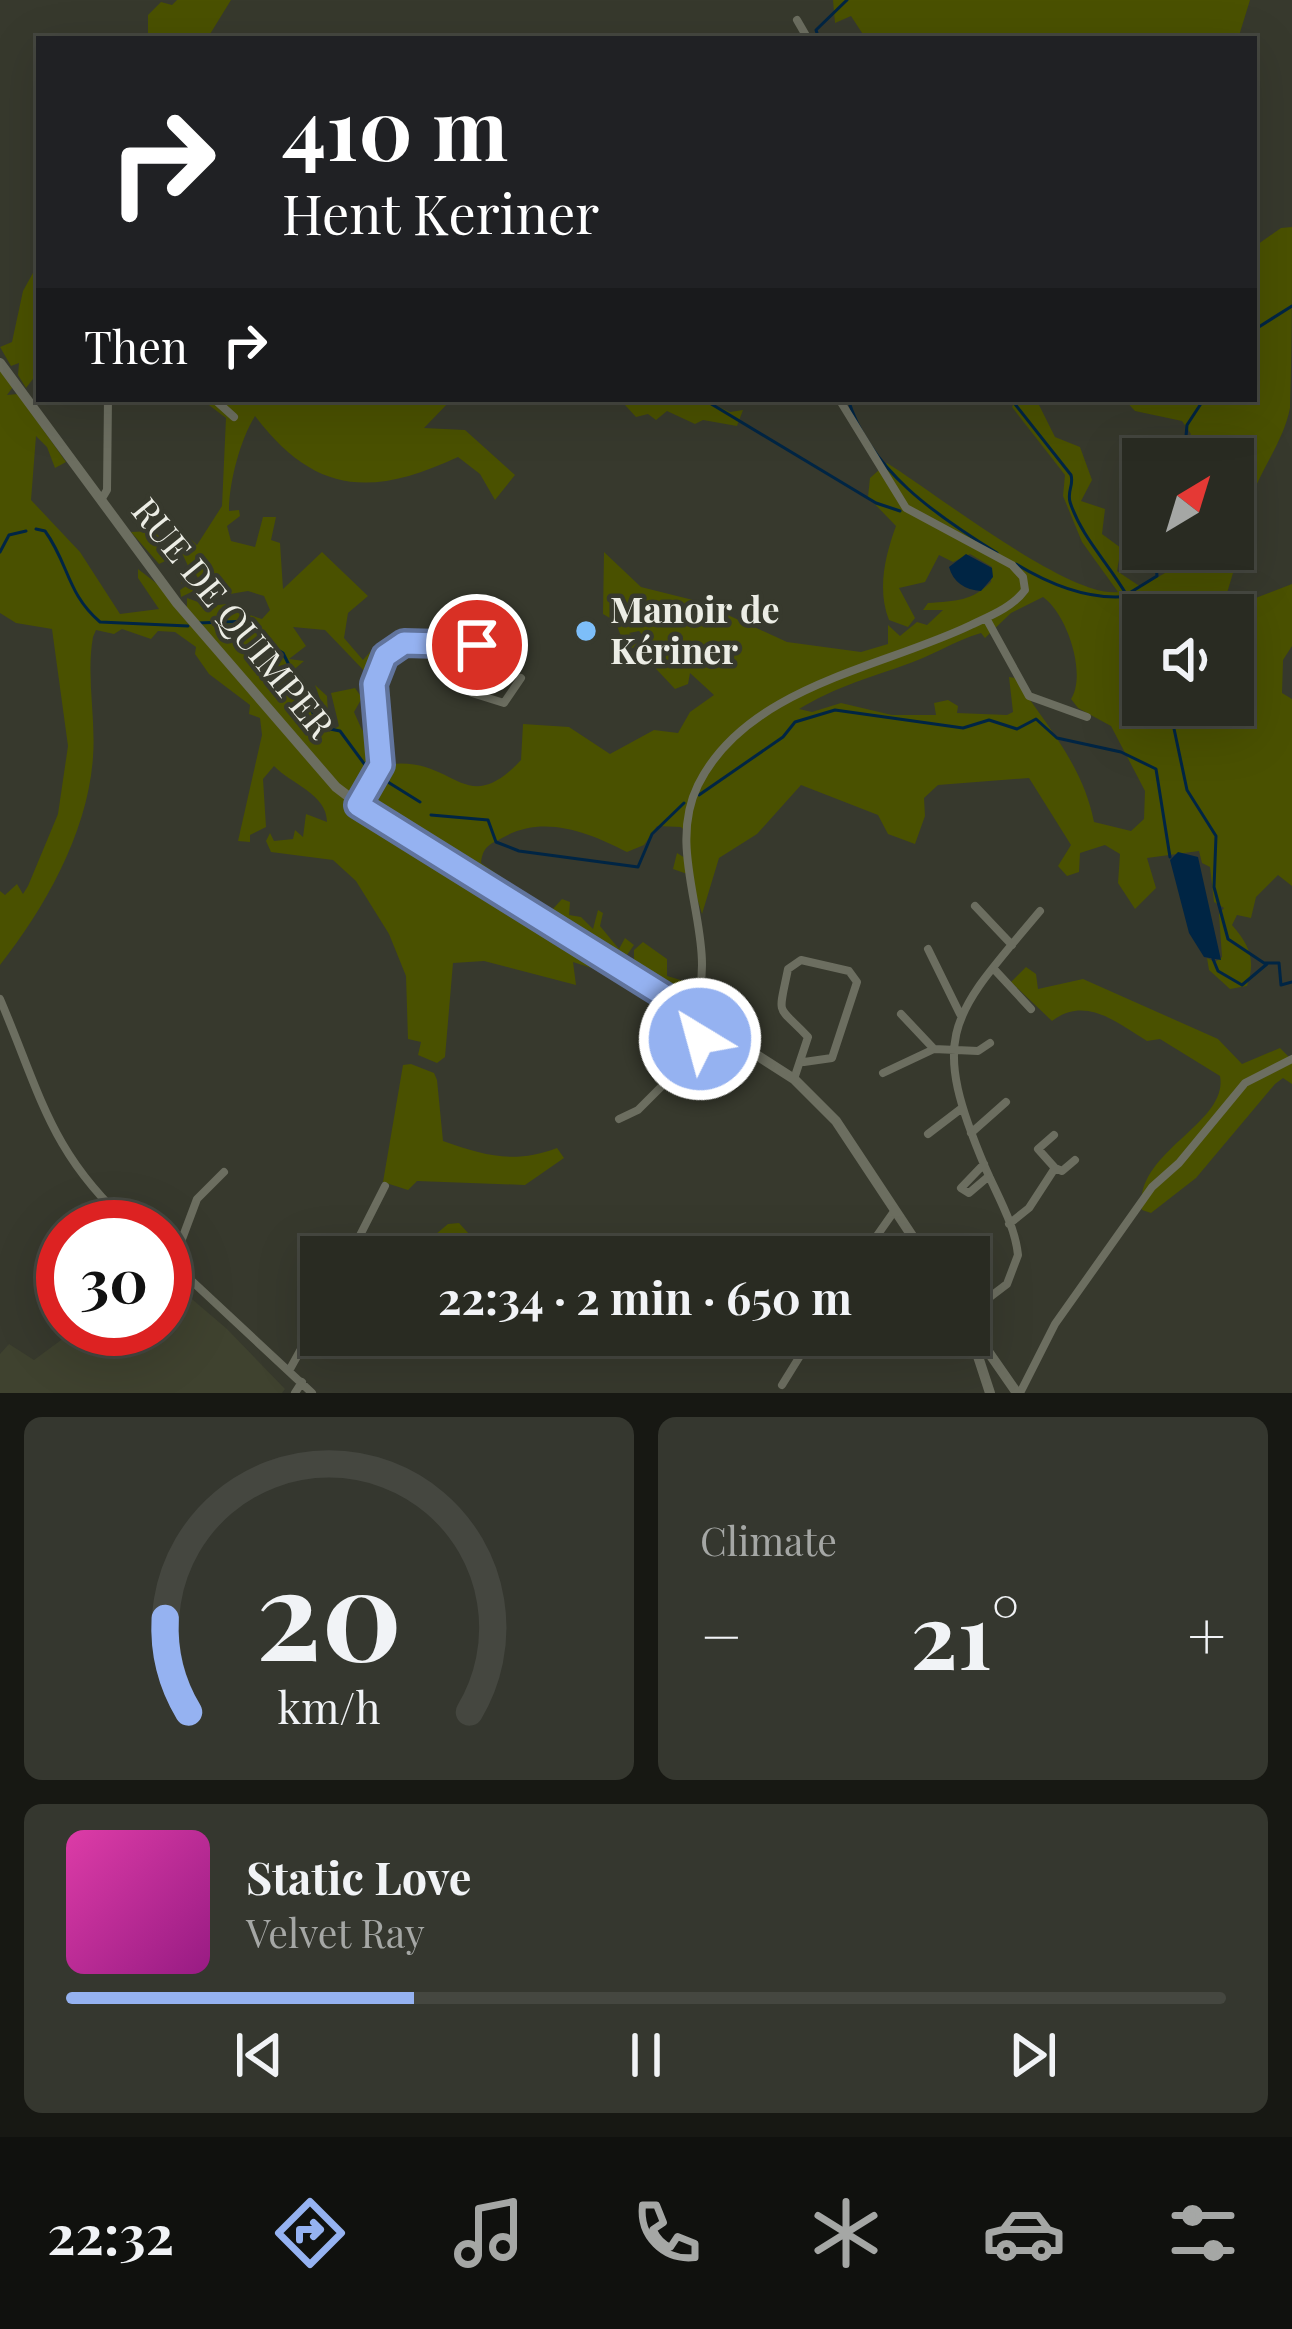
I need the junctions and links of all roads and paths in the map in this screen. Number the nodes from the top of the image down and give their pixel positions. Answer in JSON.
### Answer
{"nodes":[{"id":1,"x":797,"y":20,"type":"dead end"},
{"id":2,"x":806,"y":36,"type":"edge"},
{"id":3,"x":2,"y":366,"type":"edge"},
{"id":4,"x":108,"y":402,"type":"edge"},
{"id":5,"x":217,"y":402,"type":"edge"},
{"id":6,"x":841,"y":402,"type":"edge"},
{"id":7,"x":234,"y":417,"type":"dead end"},
{"id":8,"x":100,"y":501,"type":"junction"},
{"id":9,"x":986,"y":618,"type":"junction"},
{"id":10,"x":477,"y":645,"type":"dead end"},
{"id":11,"x":462,"y":646,"type":"junction"},
{"id":12,"x":521,"y":678,"type":"dead end"},
{"id":13,"x":1087,"y":717,"type":"dead end"},
{"id":14,"x":358,"y":805,"type":"junction"},
{"id":15,"x":975,"y":906,"type":"dead end"},
{"id":16,"x":1040,"y":911,"type":"dead end"},
{"id":17,"x":1012,"y":945,"type":"junction"},
{"id":18,"x":928,"y":949,"type":"dead end"},
{"id":19,"x":993,"y":968,"type":"junction"},
{"id":20,"x":0,"y":999,"type":"edge"},
{"id":21,"x":1031,"y":1009,"type":"dead end"},
{"id":22,"x":693,"y":1013,"type":"junction"},
{"id":23,"x":901,"y":1014,"type":"dead end"},
{"id":24,"x":960,"y":1014,"type":"junction"},
{"id":25,"x":705,"y":1021,"type":"junction"},
{"id":26,"x":990,"y":1043,"type":"dead end"},
{"id":27,"x":934,"y":1049,"type":"junction"},
{"id":28,"x":951,"y":1052,"type":"junction"},
{"id":29,"x":1292,"y":1059,"type":"edge"},
{"id":30,"x":804,"y":1062,"type":"junction"},
{"id":31,"x":883,"y":1073,"type":"dead end"},
{"id":32,"x":794,"y":1079,"type":"junction"},
{"id":33,"x":1006,"y":1102,"type":"dead end"},
{"id":34,"x":962,"y":1108,"type":"junction"},
{"id":35,"x":619,"y":1119,"type":"dead end"},
{"id":36,"x":971,"y":1133,"type":"junction"},
{"id":37,"x":928,"y":1135,"type":"dead end"},
{"id":38,"x":1054,"y":1135,"type":"dead end"},
{"id":39,"x":1075,"y":1160,"type":"dead end"},
{"id":40,"x":984,"y":1164,"type":"junction"},
{"id":41,"x":1055,"y":1168,"type":"junction"},
{"id":42,"x":224,"y":1172,"type":"dead end"},
{"id":43,"x":989,"y":1176,"type":"junction"},
{"id":44,"x":385,"y":1186,"type":"dead end"},
{"id":45,"x":102,"y":1200,"type":"edge"},
{"id":46,"x":895,"y":1210,"type":"junction"},
{"id":47,"x":192,"y":1211,"type":"edge"},
{"id":48,"x":1010,"y":1225,"type":"junction"},
{"id":49,"x":360,"y":1236,"type":"edge"},
{"id":50,"x":877,"y":1236,"type":"edge"},
{"id":51,"x":912,"y":1236,"type":"edge"},
{"id":52,"x":192,"y":1280,"type":"edge"},
{"id":53,"x":990,"y":1298,"type":"edge"},
{"id":54,"x":300,"y":1351,"type":"edge"},
{"id":55,"x":990,"y":1355,"type":"edge"},
{"id":56,"x":800,"y":1356,"type":"edge"},
{"id":57,"x":978,"y":1356,"type":"edge"},
{"id":58,"x":290,"y":1369,"type":"junction"},
{"id":59,"x":302,"y":1382,"type":"junction"},
{"id":60,"x":782,"y":1385,"type":"dead end"},
{"id":61,"x":296,"y":1393,"type":"edge"},
{"id":62,"x":312,"y":1393,"type":"edge"},
{"id":63,"x":990,"y":1393,"type":"edge"},
{"id":64,"x":1018,"y":1393,"type":"edge"}],
"edges":[{"from":1,"to":2,"type":"street"},
{"from":3,"to":8,"type":"main road","name":"RUE DE QUIMPER"},
{"from":4,"to":8,"type":"street"},
{"from":5,"to":7,"type":"street"},
{"from":6,"to":9,"type":"street"},
{"from":8,"to":14,"type":"main road","name":"RUE DE QUIMPER"},
{"from":9,"to":13,"type":"street"},
{"from":9,"to":22,"type":"street"},
{"from":10,"to":11,"type":"street"},
{"from":11,"to":12,"type":"street"},
{"from":11,"to":14,"type":"street"},
{"from":14,"to":22,"type":"main road","name":"RUE DE QUIMPER"},
{"from":15,"to":17,"type":"street"},
{"from":16,"to":17,"type":"street"},
{"from":17,"to":19,"type":"street"},
{"from":18,"to":24,"type":"street"},
{"from":19,"to":21,"type":"street"},
{"from":19,"to":24,"type":"street"},
{"from":20,"to":45,"type":"street"},
{"from":22,"to":25,"type":"main road","name":"RUE DE QUIMPER"},
{"from":23,"to":27,"type":"street"},
{"from":24,"to":28,"type":"street"},
{"from":25,"to":32,"type":"main road","name":"RUE DE QUIMPER"},
{"from":25,"to":35,"type":"street"},
{"from":26,"to":28,"type":"street"},
{"from":27,"to":28,"type":"street"},
{"from":27,"to":31,"type":"street"},
{"from":28,"to":34,"type":"street"},
{"from":29,"to":64,"type":"street"},
{"from":30,"to":30,"type":"street"},
{"from":30,"to":32,"type":"street"},
{"from":32,"to":46,"type":"main road","name":"RUE DE QUIMPER"},
{"from":33,"to":36,"type":"street"},
{"from":34,"to":36,"type":"street"},
{"from":34,"to":37,"type":"street"},
{"from":36,"to":40,"type":"street"},
{"from":38,"to":41,"type":"street"},
{"from":39,"to":41,"type":"street"},
{"from":40,"to":43,"type":"street"},
{"from":40,"to":43,"type":"street"},
{"from":41,"to":48,"type":"street"},
{"from":42,"to":47,"type":"street"},
{"from":43,"to":48,"type":"street"},
{"from":44,"to":49,"type":"street"},
{"from":46,"to":50,"type":"street"},
{"from":46,"to":51,"type":"main road","name":"RUE DE QUIMPER"},
{"from":48,"to":53,"type":"street"},
{"from":52,"to":58,"type":"street"},
{"from":54,"to":58,"type":"street"},
{"from":55,"to":64,"type":"main road"},
{"from":56,"to":60,"type":"street"},
{"from":57,"to":63,"type":"main road"},
{"from":58,"to":59,"type":"street"},
{"from":59,"to":61,"type":"street"},
{"from":59,"to":62,"type":"street"}]}
